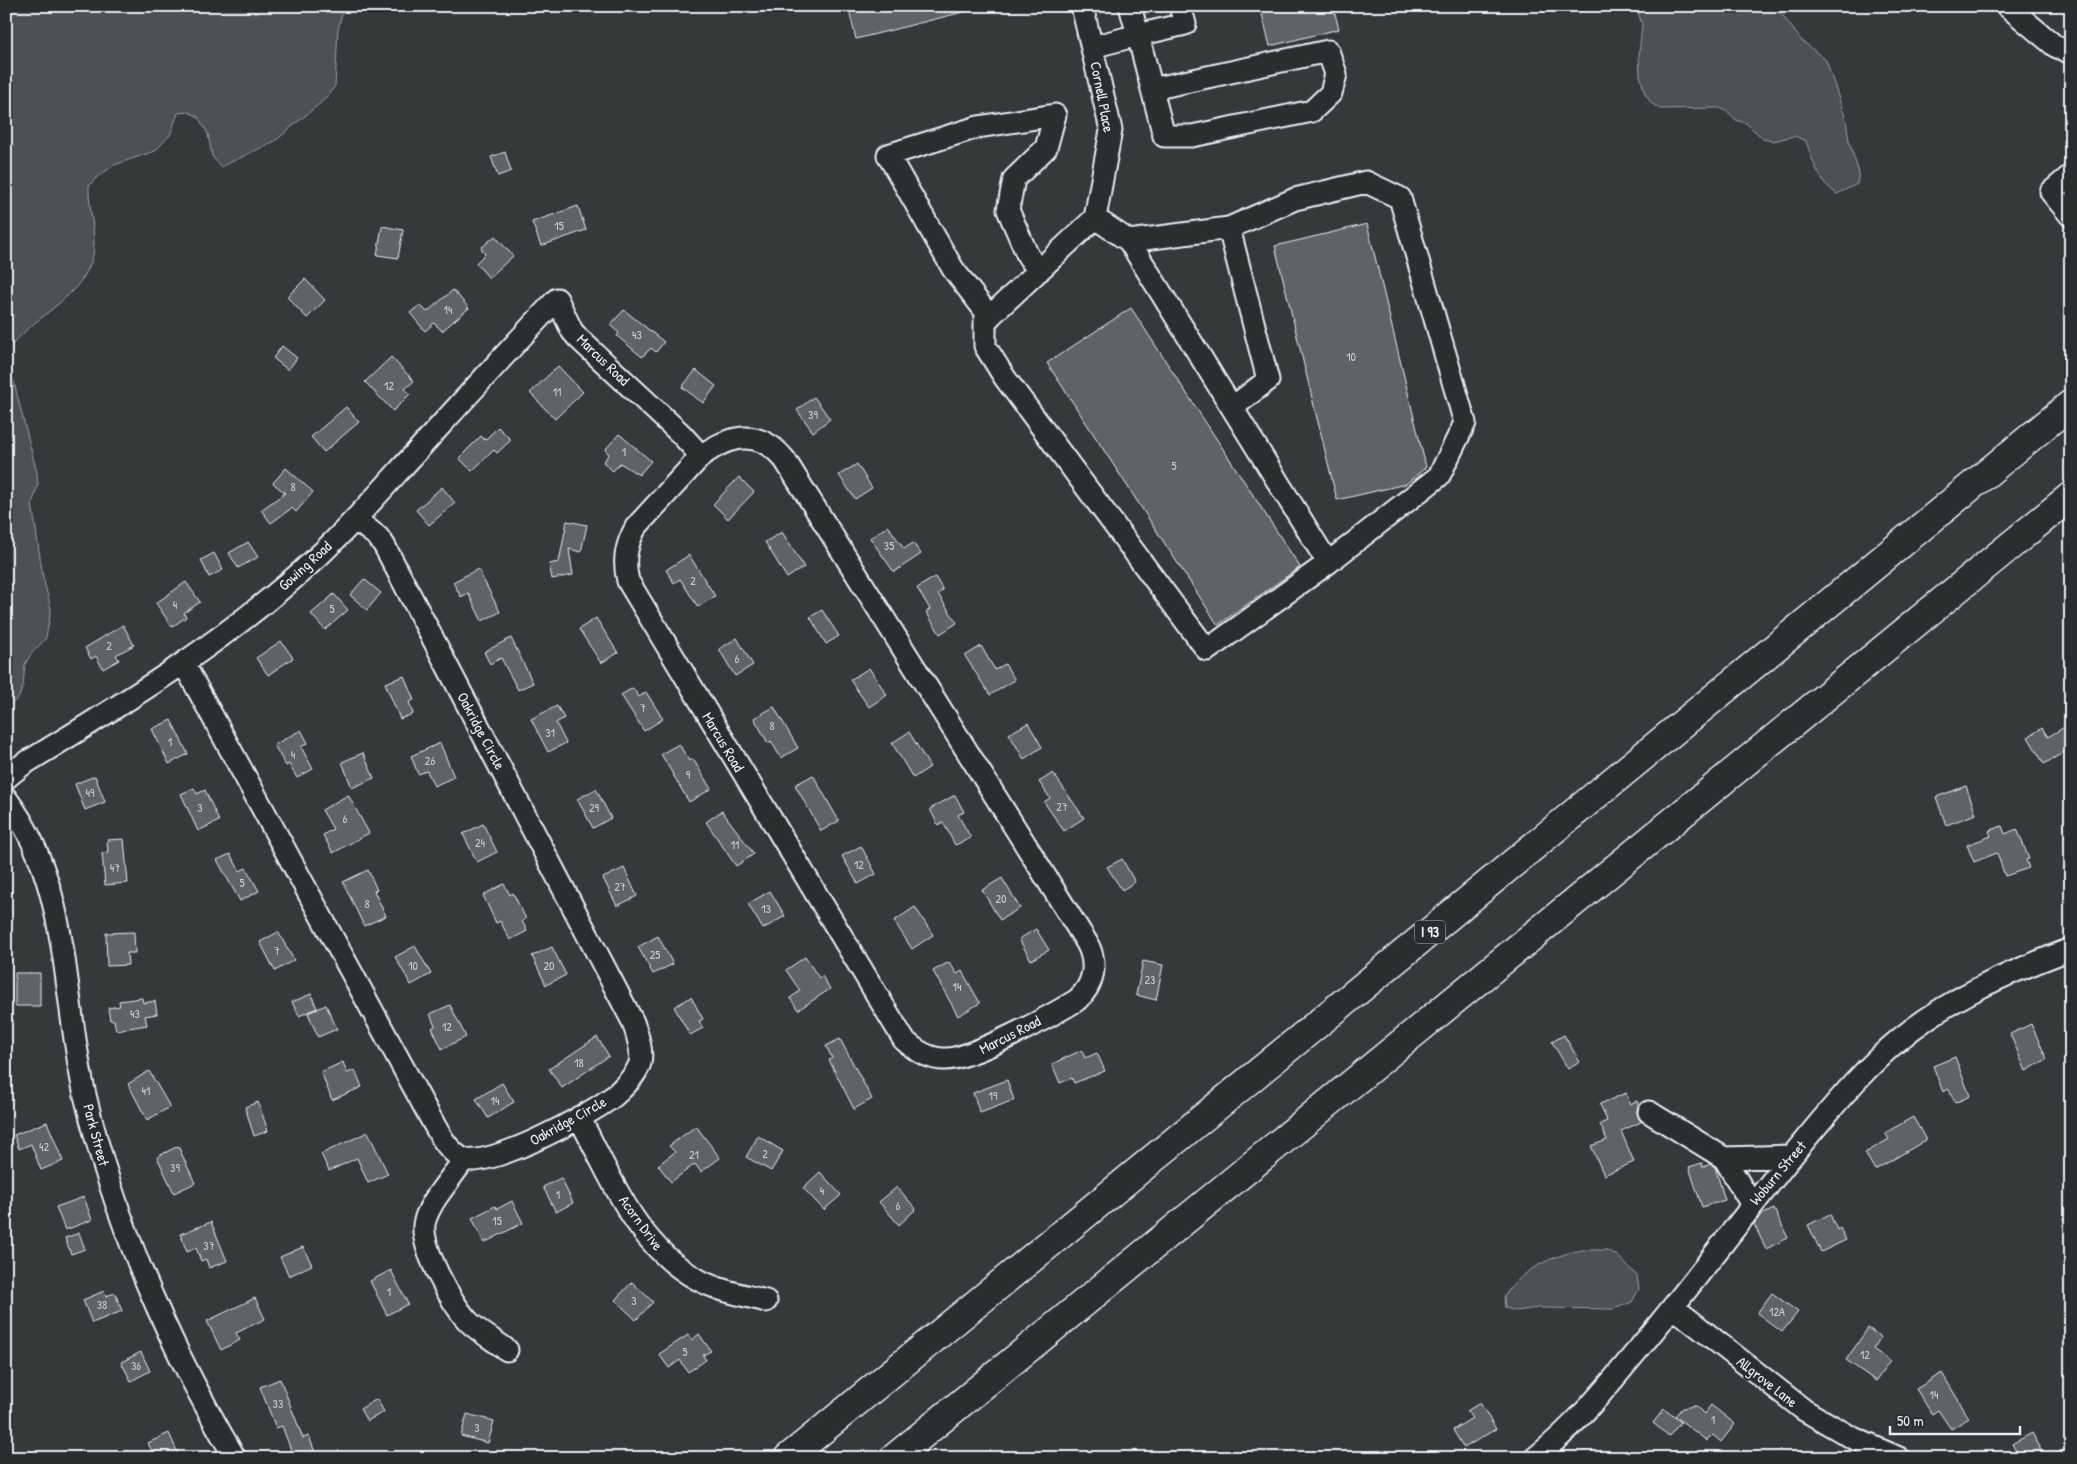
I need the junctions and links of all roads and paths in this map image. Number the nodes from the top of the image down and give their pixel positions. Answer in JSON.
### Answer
{"nodes":[{"id":1,"x":1082,"y":6,"type":"edge"},
{"id":2,"x":1130,"y":6,"type":"edge"},
{"id":3,"x":1180,"y":6,"type":"edge"},
{"id":4,"x":2007,"y":6,"type":"edge"},
{"id":5,"x":1138,"y":35,"type":"junction"},
{"id":6,"x":1092,"y":46,"type":"junction"},
{"id":7,"x":2071,"y":53,"type":"edge"},
{"id":8,"x":1152,"y":89,"type":"junction"},
{"id":9,"x":2071,"y":175,"type":"edge"},
{"id":10,"x":2071,"y":216,"type":"edge"},
{"id":11,"x":1095,"y":218,"type":"junction"},
{"id":12,"x":1229,"y":228,"type":"junction"},
{"id":13,"x":1129,"y":241,"type":"junction"},
{"id":14,"x":1039,"y":271,"type":"junction"},
{"id":15,"x":556,"y":299,"type":"joint"},
{"id":16,"x":990,"y":317,"type":"junction"},
{"id":17,"x":2071,"y":404,"type":"edge"},
{"id":18,"x":1233,"y":407,"type":"junction"},
{"id":19,"x":701,"y":456,"type":"junction"},
{"id":20,"x":2071,"y":496,"type":"edge"},
{"id":21,"x":355,"y":519,"type":"junction"},
{"id":22,"x":1328,"y":563,"type":"junction"},
{"id":23,"x":184,"y":664,"type":"junction"},
{"id":24,"x":6,"y":778,"type":"edge"},
{"id":25,"x":6,"y":798,"type":"edge"},
{"id":26,"x":2071,"y":949,"type":"edge"},
{"id":27,"x":1649,"y":1112,"type":"dead end"},
{"id":28,"x":579,"y":1117,"type":"junction"},
{"id":29,"x":1792,"y":1156,"type":"junction"},
{"id":30,"x":1724,"y":1158,"type":"junction"},
{"id":31,"x":464,"y":1159,"type":"junction"},
{"id":32,"x":1752,"y":1204,"type":"junction"},
{"id":33,"x":766,"y":1301,"type":"dead end"},
{"id":34,"x":1673,"y":1307,"type":"junction"},
{"id":35,"x":507,"y":1350,"type":"dead end"},
{"id":36,"x":1866,"y":1451,"type":"edge"},
{"id":37,"x":235,"y":1458,"type":"edge"},
{"id":38,"x":788,"y":1458,"type":"edge"},
{"id":39,"x":894,"y":1458,"type":"edge"},
{"id":40,"x":1535,"y":1458,"type":"edge"},
{"id":41,"x":1899,"y":1458,"type":"edge"}],
"edges":[{"from":1,"to":6,"type":"street","name":"Cornell Place"},
{"from":2,"to":5,"type":"street"},
{"from":3,"to":5,"type":"street"},
{"from":4,"to":7,"type":"street"},
{"from":5,"to":6,"type":"street"},
{"from":5,"to":8,"type":"street"},
{"from":6,"to":11,"type":"street","name":"Cornell Place"},
{"from":8,"to":8,"type":"street"},
{"from":9,"to":10,"type":"street"},
{"from":11,"to":13,"type":"street"},
{"from":11,"to":14,"type":"street"},
{"from":12,"to":13,"type":"street"},
{"from":12,"to":18,"type":"street"},
{"from":12,"to":22,"type":"street"},
{"from":13,"to":18,"type":"street"},
{"from":14,"to":16,"type":"street"},
{"from":14,"to":16,"type":"street"},
{"from":15,"to":19,"type":"street","name":"Marcus Road"},
{"from":15,"to":21,"type":"street","name":"Gowing Road"},
{"from":16,"to":22,"type":"street"},
{"from":17,"to":38,"type":"highway","number":"I 93"},
{"from":18,"to":22,"type":"street"},
{"from":19,"to":19,"type":"street","name":"Marcus Road"},
{"from":20,"to":39,"type":"highway"},
{"from":21,"to":23,"type":"street","name":"Gowing Road"},
{"from":21,"to":28,"type":"street","name":"Oakridge Circle"},
{"from":23,"to":24,"type":"street","name":"Gowing Road"},
{"from":23,"to":31,"type":"street"},
{"from":25,"to":37,"type":"street","name":"Park Street"},
{"from":26,"to":29,"type":"street","name":"Woburn Street"},
{"from":27,"to":30,"type":"street"},
{"from":28,"to":31,"type":"street","name":"Oakridge Circle"},
{"from":28,"to":33,"type":"street","name":"Acorn Drive"},
{"from":29,"to":30,"type":"street"},
{"from":29,"to":32,"type":"street","name":"Woburn Street"},
{"from":30,"to":32,"type":"street"},
{"from":31,"to":35,"type":"street"},
{"from":32,"to":34,"type":"street","name":"Woburn Street"},
{"from":34,"to":36,"type":"street","name":"Allgrove Lane"},
{"from":34,"to":40,"type":"street","name":"Woburn Street"},
{"from":36,"to":41,"type":"street","name":"Allgrove Lane"}]}
